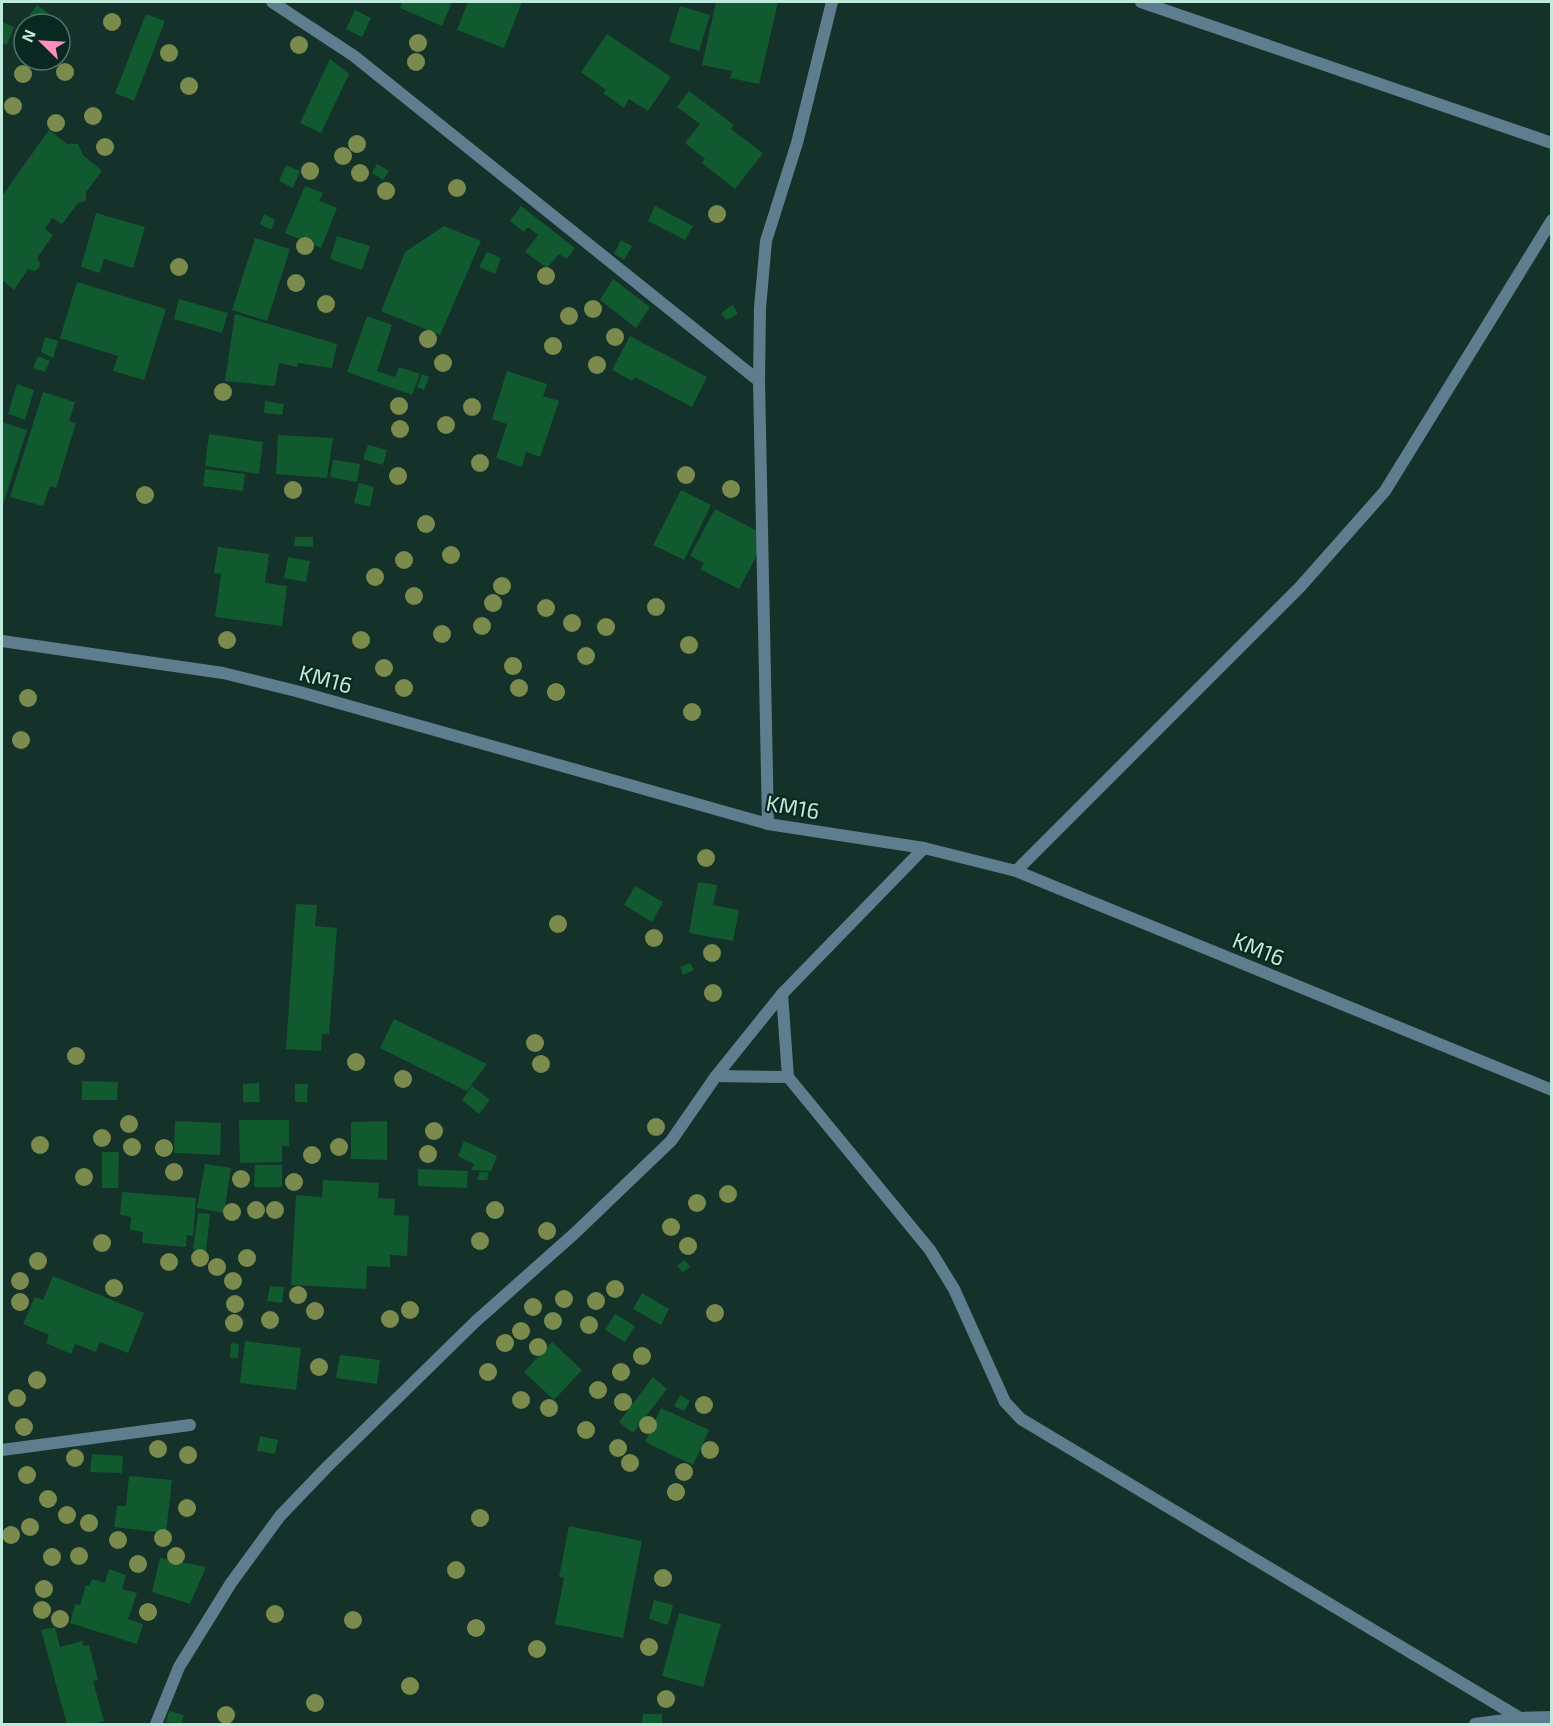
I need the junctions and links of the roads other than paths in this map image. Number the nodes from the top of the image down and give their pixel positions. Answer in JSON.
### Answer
{"nodes":[{"id":1,"x":272,"y":2,"type":"edge"},
{"id":2,"x":832,"y":2,"type":"edge"},
{"id":3,"x":1141,"y":2,"type":"edge"},
{"id":4,"x":1551,"y":143,"type":"edge"},
{"id":5,"x":1551,"y":220,"type":"edge"},
{"id":6,"x":759,"y":381,"type":"junction"},
{"id":7,"x":2,"y":641,"type":"edge"},
{"id":8,"x":768,"y":825,"type":"junction"},
{"id":9,"x":924,"y":849,"type":"junction"},
{"id":10,"x":1016,"y":871,"type":"junction"},
{"id":11,"x":782,"y":994,"type":"junction"},
{"id":12,"x":716,"y":1076,"type":"junction"},
{"id":13,"x":788,"y":1077,"type":"junction"},
{"id":14,"x":1551,"y":1090,"type":"edge"},
{"id":15,"x":190,"y":1425,"type":"dead end"},
{"id":16,"x":2,"y":1450,"type":"edge"},
{"id":17,"x":1520,"y":1718,"type":"junction"},
{"id":18,"x":1551,"y":1718,"type":"edge"},
{"id":19,"x":156,"y":1725,"type":"edge"},
{"id":20,"x":1476,"y":1725,"type":"edge"}],
"edges":[{"from":1,"to":6,"type":"street"},
{"from":2,"to":6,"type":"street"},
{"from":3,"to":4,"type":"street"},
{"from":5,"to":10,"type":"street"},
{"from":6,"to":8,"type":"street"},
{"from":7,"to":8,"type":"street","name":"KM16"},
{"from":8,"to":9,"type":"street","name":"KM16"},
{"from":9,"to":10,"type":"street","name":"KM16"},
{"from":9,"to":11,"type":"street"},
{"from":10,"to":14,"type":"street","name":"KM16"},
{"from":11,"to":12,"type":"street"},
{"from":11,"to":13,"type":"street"},
{"from":12,"to":13,"type":"street"},
{"from":12,"to":19,"type":"street"},
{"from":13,"to":17,"type":"street"},
{"from":15,"to":16,"type":"street"},
{"from":17,"to":18,"type":"street"},
{"from":17,"to":20,"type":"street"}]}
